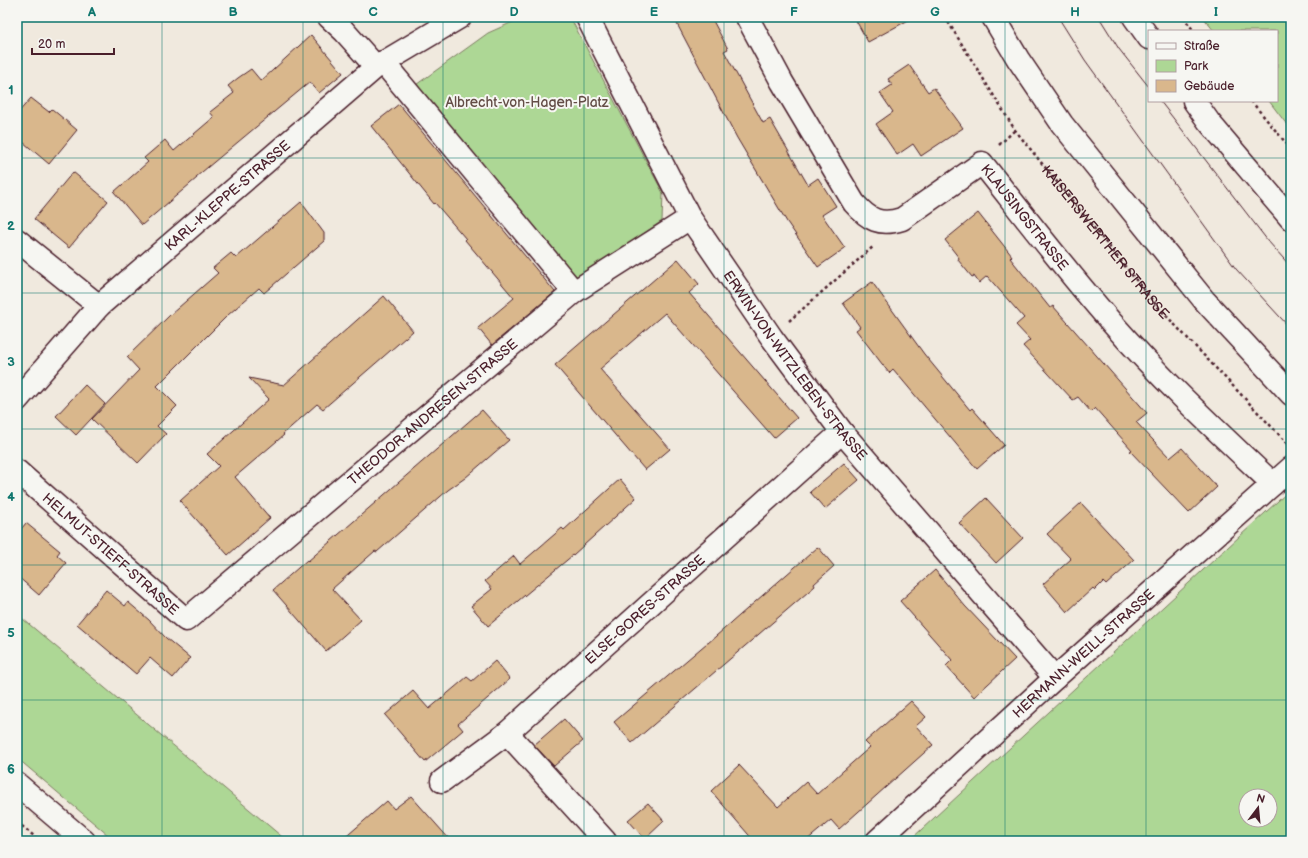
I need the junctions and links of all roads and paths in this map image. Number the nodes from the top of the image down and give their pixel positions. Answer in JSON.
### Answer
{"nodes":[{"id":1,"x":329,"y":17,"type":"edge"},
{"id":2,"x":460,"y":17,"type":"edge"},
{"id":3,"x":587,"y":17,"type":"edge"},
{"id":4,"x":747,"y":17,"type":"edge"},
{"id":5,"x":945,"y":17,"type":"edge"},
{"id":6,"x":993,"y":17,"type":"edge"},
{"id":7,"x":1134,"y":17,"type":"edge"},
{"id":8,"x":1183,"y":17,"type":"edge"},
{"id":9,"x":1193,"y":30,"type":"edge"},
{"id":10,"x":1148,"y":37,"type":"edge"},
{"id":11,"x":380,"y":65,"type":"junction"},
{"id":12,"x":1195,"y":102,"type":"edge"},
{"id":13,"x":1252,"y":102,"type":"edge"},
{"id":14,"x":1291,"y":149,"type":"edge"},
{"id":15,"x":690,"y":218,"type":"junction"},
{"id":16,"x":1291,"y":219,"type":"edge"},
{"id":17,"x":878,"y":222,"type":"junction"},
{"id":18,"x":17,"y":240,"type":"edge"},
{"id":19,"x":574,"y":292,"type":"junction"},
{"id":20,"x":98,"y":306,"type":"junction"},
{"id":21,"x":772,"y":338,"type":"junction"},
{"id":22,"x":1291,"y":394,"type":"edge"},
{"id":23,"x":17,"y":400,"type":"edge"},
{"id":24,"x":842,"y":432,"type":"junction"},
{"id":25,"x":1291,"y":447,"type":"edge"},
{"id":26,"x":1291,"y":468,"type":"edge"},
{"id":27,"x":17,"y":471,"type":"edge"},
{"id":28,"x":1273,"y":484,"type":"junction"},
{"id":29,"x":186,"y":620,"type":"joint"},
{"id":30,"x":1055,"y":678,"type":"junction"},
{"id":31,"x":507,"y":733,"type":"junction"},
{"id":32,"x":442,"y":781,"type":"dead end"},
{"id":33,"x":17,"y":784,"type":"edge"},
{"id":34,"x":17,"y":822,"type":"edge"},
{"id":35,"x":40,"y":841,"type":"edge"},
{"id":36,"x":84,"y":841,"type":"edge"},
{"id":37,"x":605,"y":841,"type":"edge"},
{"id":38,"x":877,"y":841,"type":"edge"}],
"edges":[{"from":1,"to":11,"type":"street"},
{"from":2,"to":11,"type":"street","name":"KARL-KLEPPE-STRASSE"},
{"from":3,"to":15,"type":"street","name":"ERWIN-VON-WITZLEBEN-STRASSE"},
{"from":4,"to":17,"type":"street"},
{"from":5,"to":25,"type":"path","name":"KAISERSWERTHER STRASSE"},
{"from":6,"to":22,"type":"street"},
{"from":7,"to":10,"type":"street"},
{"from":8,"to":9,"type":"path"},
{"from":11,"to":19,"type":"street"},
{"from":11,"to":20,"type":"street","name":"KARL-KLEPPE-STRASSE"},
{"from":12,"to":16,"type":"street"},
{"from":13,"to":14,"type":"path"},
{"from":15,"to":19,"type":"street","name":"THEODOR-ANDRESEN-STRASSE"},
{"from":15,"to":21,"type":"street","name":"ERWIN-VON-WITZLEBEN-STRASSE"},
{"from":17,"to":21,"type":"path"},
{"from":17,"to":28,"type":"street","name":"KLAUSINGSTRASSE"},
{"from":18,"to":20,"type":"street"},
{"from":19,"to":29,"type":"street","name":"THEODOR-ANDRESEN-STRASSE"},
{"from":20,"to":23,"type":"street","name":"KARL-KLEPPE-STRASSE"},
{"from":21,"to":24,"type":"street","name":"ERWIN-VON-WITZLEBEN-STRASSE"},
{"from":24,"to":30,"type":"street","name":"ERWIN-VON-WITZLEBEN-STRASSE"},
{"from":24,"to":31,"type":"street","name":"ELSE-GORES-STRASSE"},
{"from":26,"to":28,"type":"street","name":"HERMANN-WEILL-STRASSE"},
{"from":27,"to":29,"type":"street","name":"HELMUT-STIEFF-STRASSE"},
{"from":28,"to":30,"type":"street","name":"HERMANN-WEILL-STRASSE"},
{"from":30,"to":38,"type":"street","name":"HERMANN-WEILL-STRASSE"},
{"from":31,"to":32,"type":"street","name":"ELSE-GORES-STRASSE"},
{"from":31,"to":37,"type":"street"},
{"from":33,"to":36,"type":"street"},
{"from":34,"to":35,"type":"path"}]}
